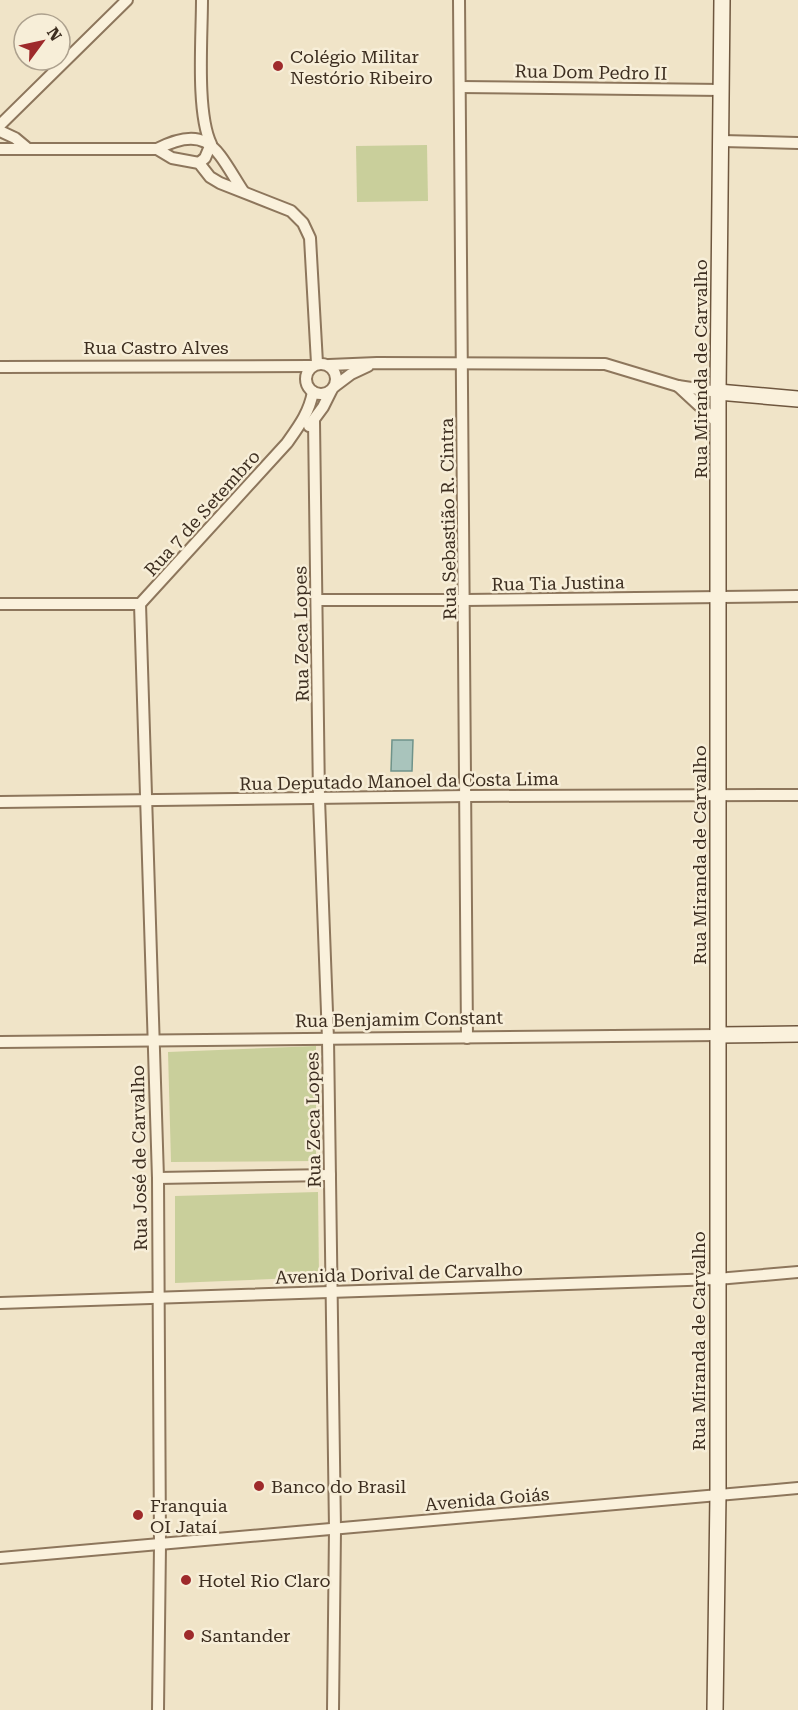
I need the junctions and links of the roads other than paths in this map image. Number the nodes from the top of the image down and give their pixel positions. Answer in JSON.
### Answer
{"nodes":[{"id":1,"x":127,"y":0,"type":"edge"},
{"id":2,"x":202,"y":0,"type":"edge"},
{"id":3,"x":459,"y":0,"type":"edge"},
{"id":4,"x":723,"y":0,"type":"edge"},
{"id":5,"x":460,"y":87,"type":"junction"},
{"id":6,"x":722,"y":90,"type":"junction"},
{"id":7,"x":0,"y":125,"type":"edge"},
{"id":8,"x":0,"y":131,"type":"edge"},
{"id":9,"x":722,"y":141,"type":"junction"},
{"id":10,"x":798,"y":143,"type":"edge"},
{"id":11,"x":211,"y":144,"type":"junction"},
{"id":12,"x":27,"y":148,"type":"junction"},
{"id":13,"x":0,"y":149,"type":"edge"},
{"id":14,"x":157,"y":149,"type":"junction"},
{"id":15,"x":199,"y":163,"type":"junction"},
{"id":16,"x":243,"y":191,"type":"junction"},
{"id":17,"x":463,"y":362,"type":"junction"},
{"id":18,"x":377,"y":363,"type":"junction"},
{"id":19,"x":314,"y":365,"type":"junction"},
{"id":20,"x":329,"y":365,"type":"junction"},
{"id":21,"x":0,"y":367,"type":"edge"},
{"id":22,"x":678,"y":386,"type":"junction"},
{"id":23,"x":333,"y":389,"type":"junction"},
{"id":24,"x":313,"y":392,"type":"junction"},
{"id":25,"x":718,"y":392,"type":"junction"},
{"id":26,"x":798,"y":399,"type":"edge"},
{"id":27,"x":314,"y":421,"type":"junction"},
{"id":28,"x":718,"y":423,"type":"junction"},
{"id":29,"x":287,"y":443,"type":"junction"},
{"id":30,"x":798,"y":596,"type":"edge"},
{"id":31,"x":718,"y":598,"type":"junction"},
{"id":32,"x":317,"y":600,"type":"junction"},
{"id":33,"x":465,"y":600,"type":"junction"},
{"id":34,"x":0,"y":604,"type":"edge"},
{"id":35,"x":140,"y":604,"type":"junction"},
{"id":36,"x":718,"y":795,"type":"junction"},
{"id":37,"x":798,"y":795,"type":"edge"},
{"id":38,"x":467,"y":796,"type":"junction"},
{"id":39,"x":319,"y":799,"type":"junction"},
{"id":40,"x":145,"y":801,"type":"junction"},
{"id":41,"x":0,"y":802,"type":"edge"},
{"id":42,"x":798,"y":1034,"type":"edge"},
{"id":43,"x":718,"y":1035,"type":"junction"},
{"id":44,"x":467,"y":1038,"type":"junction"},
{"id":45,"x":328,"y":1039,"type":"junction"},
{"id":46,"x":153,"y":1040,"type":"junction"},
{"id":47,"x":0,"y":1042,"type":"edge"},
{"id":48,"x":330,"y":1175,"type":"junction"},
{"id":49,"x":158,"y":1178,"type":"junction"},
{"id":50,"x":798,"y":1272,"type":"edge"},
{"id":51,"x":717,"y":1279,"type":"junction"},
{"id":52,"x":331,"y":1292,"type":"junction"},
{"id":53,"x":158,"y":1297,"type":"junction"},
{"id":54,"x":0,"y":1303,"type":"edge"},
{"id":55,"x":798,"y":1488,"type":"edge"},
{"id":56,"x":718,"y":1495,"type":"junction"},
{"id":57,"x":335,"y":1529,"type":"junction"},
{"id":58,"x":160,"y":1545,"type":"junction"},
{"id":59,"x":0,"y":1558,"type":"edge"},
{"id":60,"x":158,"y":1710,"type":"edge"},
{"id":61,"x":333,"y":1710,"type":"edge"},
{"id":62,"x":715,"y":1710,"type":"edge"}],
"edges":[{"from":1,"to":7,"type":"street"},
{"from":2,"to":11,"type":"street"},
{"from":3,"to":5,"type":"street","name":"Rua Sebastião R. Cintra"},
{"from":4,"to":6,"type":"main road","name":"Rua Miranda de Carvalho"},
{"from":5,"to":6,"type":"street","name":"Rua Dom Pedro II"},
{"from":5,"to":17,"type":"street","name":"Rua Sebastião R. Cintra"},
{"from":6,"to":9,"type":"main road","name":"Rua Miranda de Carvalho"},
{"from":8,"to":12,"type":"street"},
{"from":9,"to":10,"type":"street"},
{"from":9,"to":25,"type":"main road","name":"Rua Miranda de Carvalho"},
{"from":11,"to":14,"type":"street"},
{"from":11,"to":15,"type":"street"},
{"from":11,"to":16,"type":"street"},
{"from":12,"to":13,"type":"street"},
{"from":12,"to":14,"type":"street"},
{"from":14,"to":15,"type":"street"},
{"from":15,"to":16,"type":"street"},
{"from":16,"to":19,"type":"street"},
{"from":17,"to":18,"type":"street"},
{"from":17,"to":22,"type":"street"},
{"from":17,"to":33,"type":"street","name":"Rua Sebastião R. Cintra"},
{"from":18,"to":20,"type":"street"},
{"from":18,"to":23,"type":"street"},
{"from":19,"to":20,"type":"street"},
{"from":19,"to":21,"type":"street","name":"Rua Castro Alves"},
{"from":19,"to":24,"type":"street"},
{"from":20,"to":23,"type":"street"},
{"from":22,"to":25,"type":"street"},
{"from":22,"to":28,"type":"street"},
{"from":23,"to":24,"type":"street"},
{"from":23,"to":27,"type":"street","name":"Rua 7 de Setembro"},
{"from":24,"to":29,"type":"street","name":"Rua 7 de Setembro"},
{"from":25,"to":26,"type":"main road"},
{"from":25,"to":28,"type":"main road","name":"Rua Miranda de Carvalho"},
{"from":27,"to":29,"type":"street","name":"Rua 7 de Setembro"},
{"from":27,"to":32,"type":"street","name":"Rua Zeca Lopes"},
{"from":28,"to":31,"type":"main road","name":"Rua Miranda de Carvalho"},
{"from":29,"to":35,"type":"street","name":"Rua 7 de Setembro"},
{"from":30,"to":31,"type":"street","name":"Rua Tia Justina"},
{"from":31,"to":33,"type":"street","name":"Rua Tia Justina"},
{"from":31,"to":36,"type":"main road","name":"Rua Miranda de Carvalho"},
{"from":32,"to":33,"type":"street","name":"Rua Tia Justina"},
{"from":32,"to":39,"type":"street","name":"Rua Zeca Lopes"},
{"from":33,"to":38,"type":"street","name":"Rua Sebastião R. Cintra"},
{"from":34,"to":35,"type":"street"},
{"from":35,"to":40,"type":"street","name":"Rua José de Carvalho"},
{"from":36,"to":37,"type":"street","name":"Rua Deputado Manoel da Costa Lima"},
{"from":36,"to":38,"type":"street","name":"Rua Deputado Manoel da Costa Lima"},
{"from":36,"to":43,"type":"main road","name":"Rua Miranda de Carvalho"},
{"from":38,"to":39,"type":"street","name":"Rua Deputado Manoel da Costa Lima"},
{"from":38,"to":44,"type":"street","name":"Rua Sebastião R. Cintra"},
{"from":39,"to":40,"type":"street","name":"Rua Deputado Manoel da Costa Lima"},
{"from":39,"to":45,"type":"street","name":"Rua Zeca Lopes"},
{"from":40,"to":41,"type":"street","name":"Rua Deputado Manoel da Costa Lima"},
{"from":40,"to":46,"type":"street","name":"Rua José de Carvalho"},
{"from":42,"to":43,"type":"main road","name":"Rua Benjamim Constant"},
{"from":43,"to":44,"type":"street","name":"Rua Benjamim Constant"},
{"from":43,"to":51,"type":"main road","name":"Rua Miranda de Carvalho"},
{"from":44,"to":45,"type":"street","name":"Rua Benjamim Constant"},
{"from":45,"to":46,"type":"street","name":"Rua Benjamim Constant"},
{"from":45,"to":48,"type":"street","name":"Rua Zeca Lopes"},
{"from":46,"to":47,"type":"street","name":"Rua Benjamim Constant"},
{"from":46,"to":49,"type":"street","name":"Rua José de Carvalho"},
{"from":48,"to":49,"type":"street"},
{"from":48,"to":52,"type":"street","name":"Rua Zeca Lopes"},
{"from":49,"to":53,"type":"street","name":"Rua José de Carvalho"},
{"from":50,"to":51,"type":"street","name":"Avenida Dorival de Carvalho"},
{"from":51,"to":52,"type":"street","name":"Avenida Dorival de Carvalho"},
{"from":51,"to":56,"type":"main road","name":"Rua Miranda de Carvalho"},
{"from":52,"to":53,"type":"street","name":"Avenida Dorival de Carvalho"},
{"from":52,"to":57,"type":"street","name":"Rua Zeca Lopes"},
{"from":53,"to":54,"type":"street","name":"Avenida Dorival de Carvalho"},
{"from":53,"to":58,"type":"street","name":"Rua José de Carvalho"},
{"from":55,"to":56,"type":"street","name":"Avenida Goiás"},
{"from":56,"to":57,"type":"street","name":"Avenida Goiás"},
{"from":56,"to":62,"type":"main road","name":"Rua Miranda de Carvalho"},
{"from":57,"to":58,"type":"street","name":"Avenida Goiás"},
{"from":57,"to":61,"type":"street","name":"Rua Zeca Lopes"},
{"from":58,"to":59,"type":"street","name":"Avenida Goiás"},
{"from":58,"to":60,"type":"street","name":"Rua José de Carvalho"}]}
